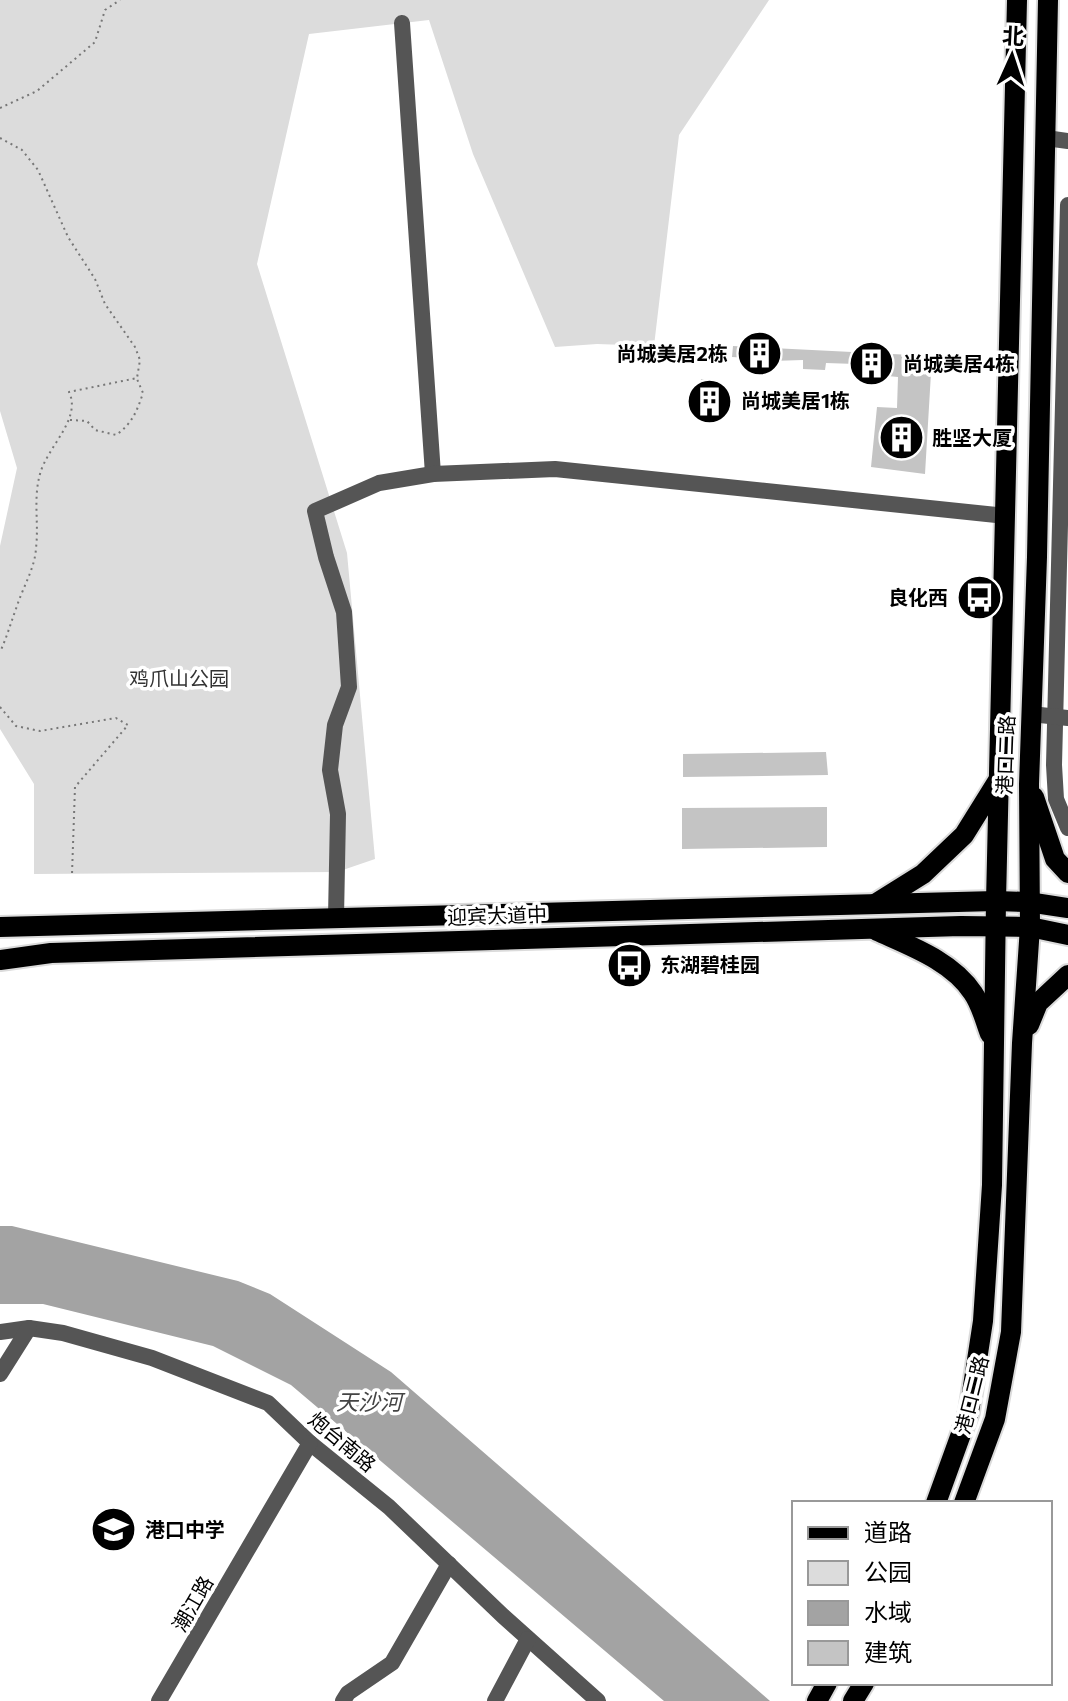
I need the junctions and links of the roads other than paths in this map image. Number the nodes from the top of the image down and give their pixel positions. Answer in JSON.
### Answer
{"nodes":[{"id":1,"x":1017,"y":0,"type":"edge"},
{"id":2,"x":1048,"y":0,"type":"edge"},
{"id":3,"x":402,"y":23,"type":"dead end"},
{"id":4,"x":1046,"y":138,"type":"junction"},
{"id":5,"x":1068,"y":141,"type":"edge"},
{"id":6,"x":1068,"y":205,"type":"edge"},
{"id":7,"x":1043,"y":222,"type":"junction"},
{"id":8,"x":1068,"y":227,"type":"edge"},
{"id":9,"x":433,"y":474,"type":"junction"},
{"id":10,"x":1006,"y":516,"type":"junction"},
{"id":11,"x":1037,"y":557,"type":"junction"},
{"id":12,"x":1064,"y":562,"type":"edge"},
{"id":13,"x":1002,"y":707,"type":"junction"},
{"id":14,"x":1031,"y":711,"type":"junction"},
{"id":15,"x":1062,"y":717,"type":"edge"},
{"id":16,"x":999,"y":778,"type":"junction"},
{"id":17,"x":1029,"y":784,"type":"junction"},
{"id":18,"x":1068,"y":828,"type":"edge"},
{"id":19,"x":1068,"y":873,"type":"edge"},
{"id":20,"x":996,"y":901,"type":"junction"},
{"id":21,"x":1028,"y":902,"type":"junction"},
{"id":22,"x":874,"y":904,"type":"junction"},
{"id":23,"x":840,"y":905,"type":"junction"},
{"id":24,"x":1068,"y":908,"type":"edge"},
{"id":25,"x":336,"y":917,"type":"junction"},
{"id":26,"x":996,"y":926,"type":"junction"},
{"id":27,"x":0,"y":927,"type":"edge"},
{"id":28,"x":1030,"y":927,"type":"junction"},
{"id":29,"x":874,"y":929,"type":"junction"},
{"id":30,"x":839,"y":930,"type":"junction"},
{"id":31,"x":1068,"y":935,"type":"edge"},
{"id":32,"x":0,"y":960,"type":"edge"},
{"id":33,"x":1068,"y":975,"type":"edge"},
{"id":34,"x":1022,"y":1043,"type":"junction"},
{"id":35,"x":994,"y":1045,"type":"junction"},
{"id":36,"x":992,"y":1185,"type":"junction"},
{"id":37,"x":1017,"y":1185,"type":"junction"},
{"id":38,"x":29,"y":1328,"type":"junction"},
{"id":39,"x":0,"y":1332,"type":"edge"},
{"id":40,"x":0,"y":1374,"type":"edge"},
{"id":41,"x":310,"y":1443,"type":"junction"},
{"id":42,"x":937,"y":1501,"type":"edge"},
{"id":43,"x":965,"y":1501,"type":"edge"},
{"id":44,"x":449,"y":1564,"type":"junction"},
{"id":45,"x":528,"y":1639,"type":"junction"},
{"id":46,"x":159,"y":1701,"type":"edge"},
{"id":47,"x":343,"y":1701,"type":"edge"},
{"id":48,"x":495,"y":1701,"type":"edge"},
{"id":49,"x":598,"y":1701,"type":"edge"}],
"edges":[{"from":1,"to":10,"type":"main road","name":"港口二路"},
{"from":2,"to":4,"type":"main road","name":"港口二路"},
{"from":3,"to":9,"type":"street"},
{"from":4,"to":5,"type":"street"},
{"from":4,"to":7,"type":"main road","name":"港口二路"},
{"from":6,"to":8,"type":"street"},
{"from":7,"to":8,"type":"street"},
{"from":7,"to":11,"type":"main road","name":"港口二路"},
{"from":8,"to":12,"type":"street"},
{"from":9,"to":10,"type":"street"},
{"from":9,"to":25,"type":"street"},
{"from":10,"to":13,"type":"main road","name":"港口二路"},
{"from":11,"to":12,"type":"street"},
{"from":11,"to":14,"type":"main road","name":"港口二路"},
{"from":12,"to":15,"type":"street"},
{"from":13,"to":14,"type":"main road"},
{"from":13,"to":16,"type":"main road","name":"港口二路"},
{"from":14,"to":15,"type":"street"},
{"from":14,"to":17,"type":"main road","name":"港口二路"},
{"from":15,"to":18,"type":"street"},
{"from":16,"to":20,"type":"main road","name":"港口二路"},
{"from":16,"to":22,"type":"main road"},
{"from":17,"to":19,"type":"main road"},
{"from":17,"to":21,"type":"main road","name":"港口二路"},
{"from":20,"to":21,"type":"main road","name":"迎宾大道中"},
{"from":20,"to":22,"type":"main road","name":"迎宾大道中"},
{"from":20,"to":26,"type":"main road","name":"港口二路"},
{"from":21,"to":24,"type":"main road","name":"迎宾大道中"},
{"from":21,"to":28,"type":"main road","name":"港口二路"},
{"from":22,"to":23,"type":"main road","name":"迎宾大道中"},
{"from":23,"to":25,"type":"main road","name":"迎宾大道中"},
{"from":23,"to":30,"type":"main road"},
{"from":25,"to":27,"type":"main road","name":"迎宾大道中"},
{"from":26,"to":28,"type":"main road","name":"迎宾大道中"},
{"from":26,"to":29,"type":"main road","name":"迎宾大道中"},
{"from":26,"to":35,"type":"main road","name":"港口二路"},
{"from":28,"to":31,"type":"main road","name":"迎宾大道中"},
{"from":28,"to":34,"type":"main road","name":"港口二路"},
{"from":29,"to":30,"type":"main road","name":"迎宾大道中"},
{"from":29,"to":35,"type":"main road"},
{"from":30,"to":32,"type":"main road","name":"迎宾大道中"},
{"from":33,"to":34,"type":"main road"},
{"from":34,"to":37,"type":"main road","name":"港口二路"},
{"from":35,"to":36,"type":"main road","name":"港口二路"},
{"from":36,"to":37,"type":"main road"},
{"from":36,"to":42,"type":"main road","name":"港口二路"},
{"from":37,"to":43,"type":"main road","name":"港口二路"},
{"from":38,"to":39,"type":"street","name":"炮台南路"},
{"from":38,"to":40,"type":"street"},
{"from":38,"to":41,"type":"street","name":"炮台南路"},
{"from":41,"to":44,"type":"street","name":"炮台南路"},
{"from":41,"to":46,"type":"street","name":"潮江路"},
{"from":44,"to":45,"type":"street","name":"炮台南路"},
{"from":44,"to":47,"type":"street"},
{"from":45,"to":48,"type":"street"},
{"from":45,"to":49,"type":"street","name":"炮台南路"}]}
